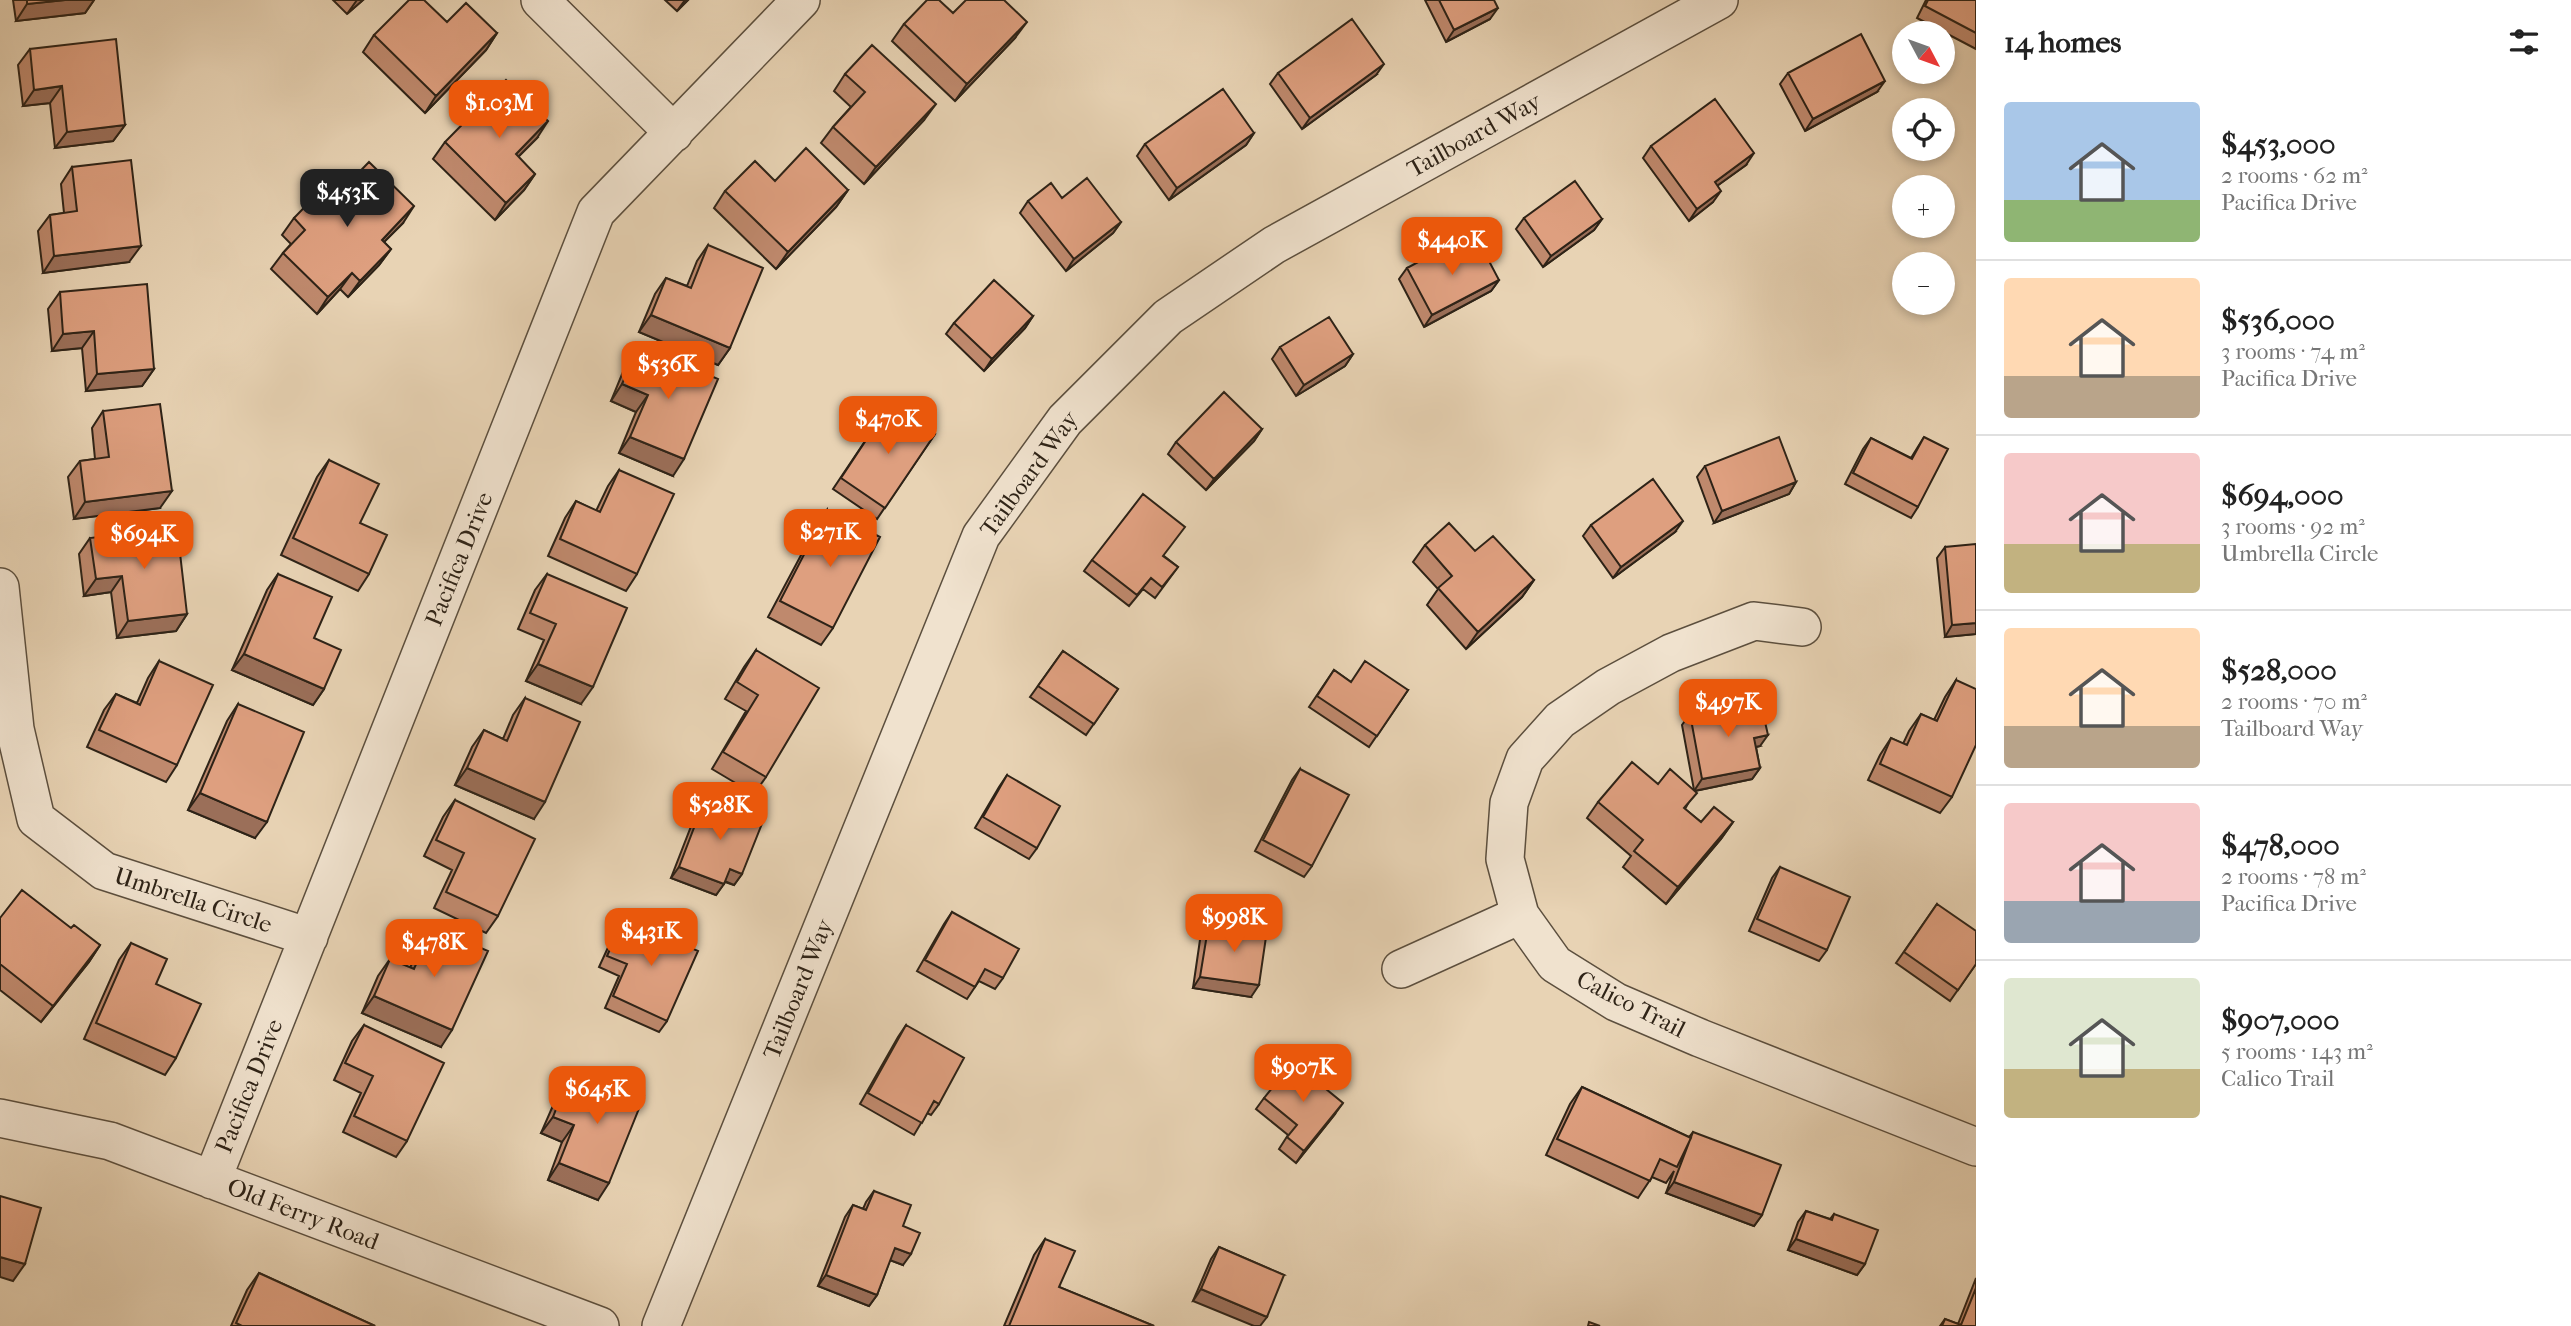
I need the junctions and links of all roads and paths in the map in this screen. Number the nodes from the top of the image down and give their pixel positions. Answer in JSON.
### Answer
{"nodes":[{"id":1,"x":540,"y":0,"type":"edge"},
{"id":2,"x":801,"y":0,"type":"edge"},
{"id":3,"x":1719,"y":0,"type":"edge"},
{"id":4,"x":674,"y":132,"type":"junction"},
{"id":5,"x":0,"y":587,"type":"edge"},
{"id":6,"x":1802,"y":627,"type":"dead end"},
{"id":7,"x":1520,"y":915,"type":"junction"},
{"id":8,"x":309,"y":937,"type":"junction"},
{"id":9,"x":1401,"y":969,"type":"dead end"},
{"id":10,"x":0,"y":1118,"type":"edge"},
{"id":11,"x":1976,"y":1147,"type":"edge"},
{"id":12,"x":212,"y":1180,"type":"junction"},
{"id":13,"x":600,"y":1326,"type":"edge"},
{"id":14,"x":661,"y":1326,"type":"edge"}],
"edges":[{"from":1,"to":4,"type":"street"},
{"from":2,"to":4,"type":"street","name":"Pacifica Drive"},
{"from":3,"to":14,"type":"street","name":"Tailboard Way"},
{"from":4,"to":8,"type":"street","name":"Pacifica Drive"},
{"from":5,"to":8,"type":"street","name":"Umbrella Circle"},
{"from":6,"to":7,"type":"street","name":"Calico Trail"},
{"from":7,"to":9,"type":"street"},
{"from":7,"to":11,"type":"street","name":"Calico Trail"},
{"from":8,"to":12,"type":"street","name":"Pacifica Drive"},
{"from":10,"to":12,"type":"street","name":"Old Ferry Road"},
{"from":12,"to":13,"type":"street","name":"Old Ferry Road"}]}
